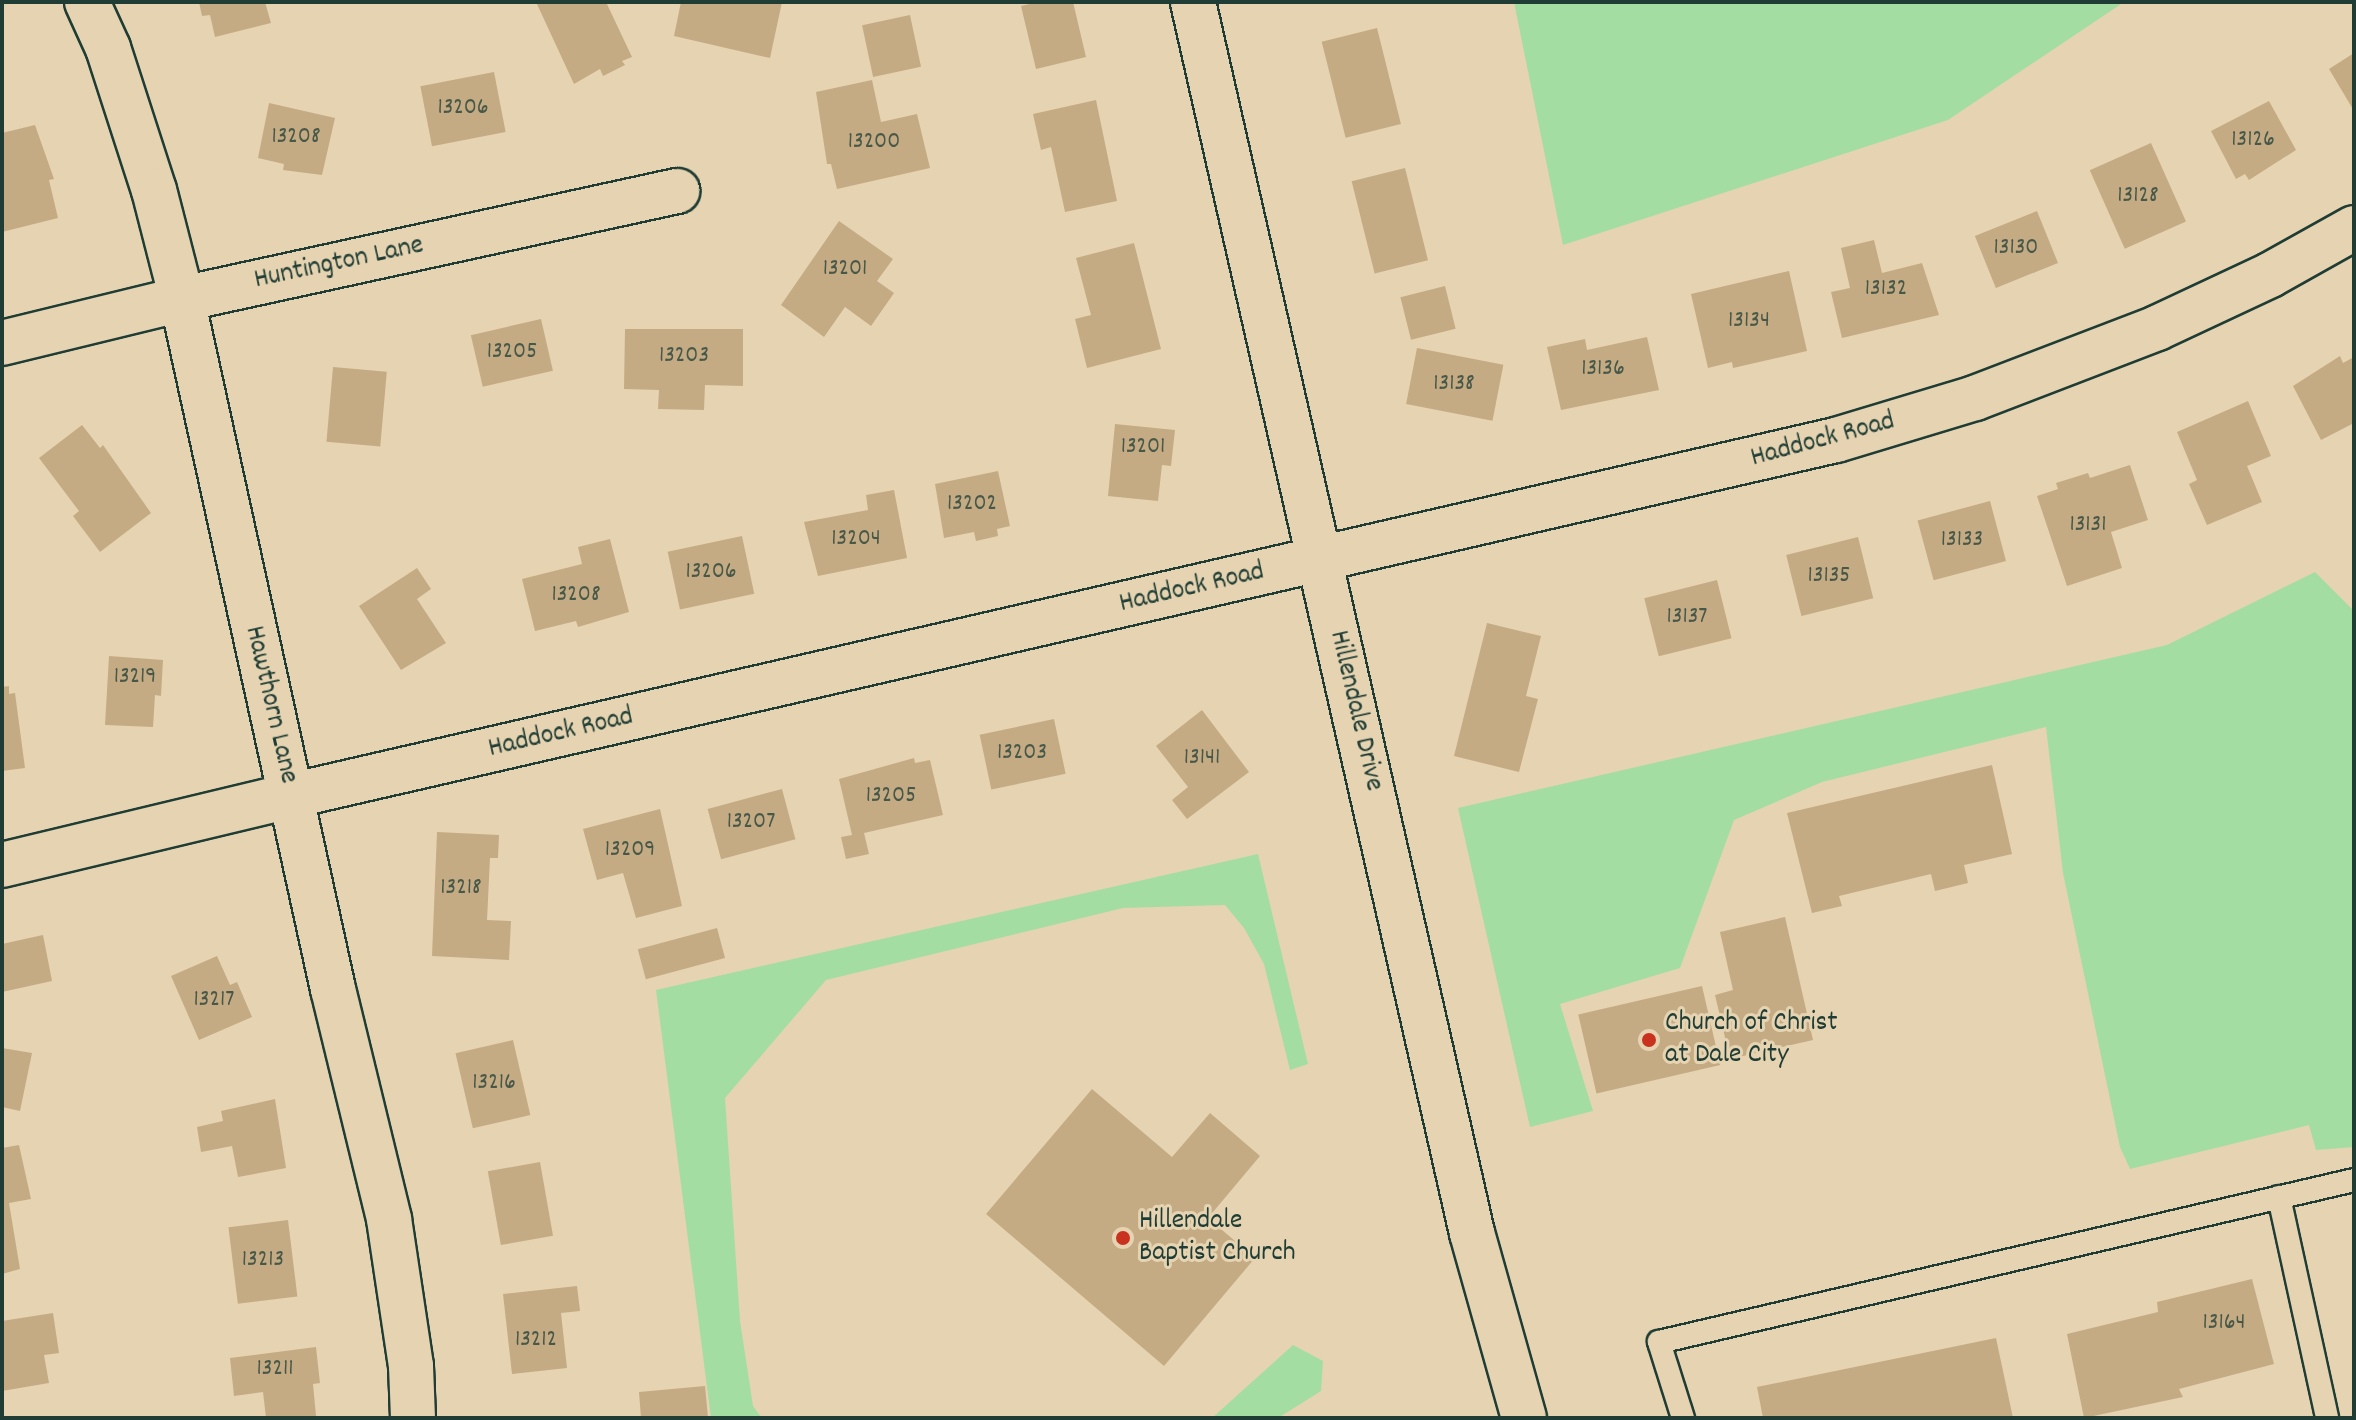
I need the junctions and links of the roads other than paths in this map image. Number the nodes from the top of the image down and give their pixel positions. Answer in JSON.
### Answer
{"nodes":[{"id":1,"x":87,"y":2,"type":"edge"},
{"id":2,"x":1193,"y":2,"type":"edge"},
{"id":3,"x":677,"y":191,"type":"dead end"},
{"id":4,"x":2354,"y":228,"type":"edge"},
{"id":5,"x":182,"y":299,"type":"junction"},
{"id":6,"x":2,"y":343,"type":"edge"},
{"id":7,"x":1321,"y":559,"type":"junction"},
{"id":8,"x":290,"y":796,"type":"junction"},
{"id":9,"x":2,"y":865,"type":"edge"},
{"id":10,"x":2354,"y":1180,"type":"edge"},
{"id":11,"x":2279,"y":1197,"type":"junction"},
{"id":12,"x":413,"y":1418,"type":"edge"},
{"id":13,"x":1524,"y":1418,"type":"edge"},
{"id":14,"x":1683,"y":1418,"type":"edge"},
{"id":15,"x":2327,"y":1418,"type":"edge"}],
"edges":[{"from":1,"to":5,"type":"street","name":"Hawthorn Lane"},
{"from":2,"to":7,"type":"street","name":"Hillendale Drive"},
{"from":3,"to":5,"type":"street","name":"Huntington Lane"},
{"from":4,"to":7,"type":"street","name":"Haddock Road"},
{"from":5,"to":6,"type":"street","name":"Huntington Lane"},
{"from":5,"to":8,"type":"street","name":"Hawthorn Lane"},
{"from":7,"to":8,"type":"street","name":"Haddock Road"},
{"from":7,"to":13,"type":"street","name":"Hillendale Drive"},
{"from":8,"to":9,"type":"street","name":"Haddock Road"},
{"from":8,"to":12,"type":"street","name":"Hawthorn Lane"},
{"from":10,"to":11,"type":"lane"},
{"from":11,"to":14,"type":"lane"},
{"from":11,"to":15,"type":"lane"}]}
